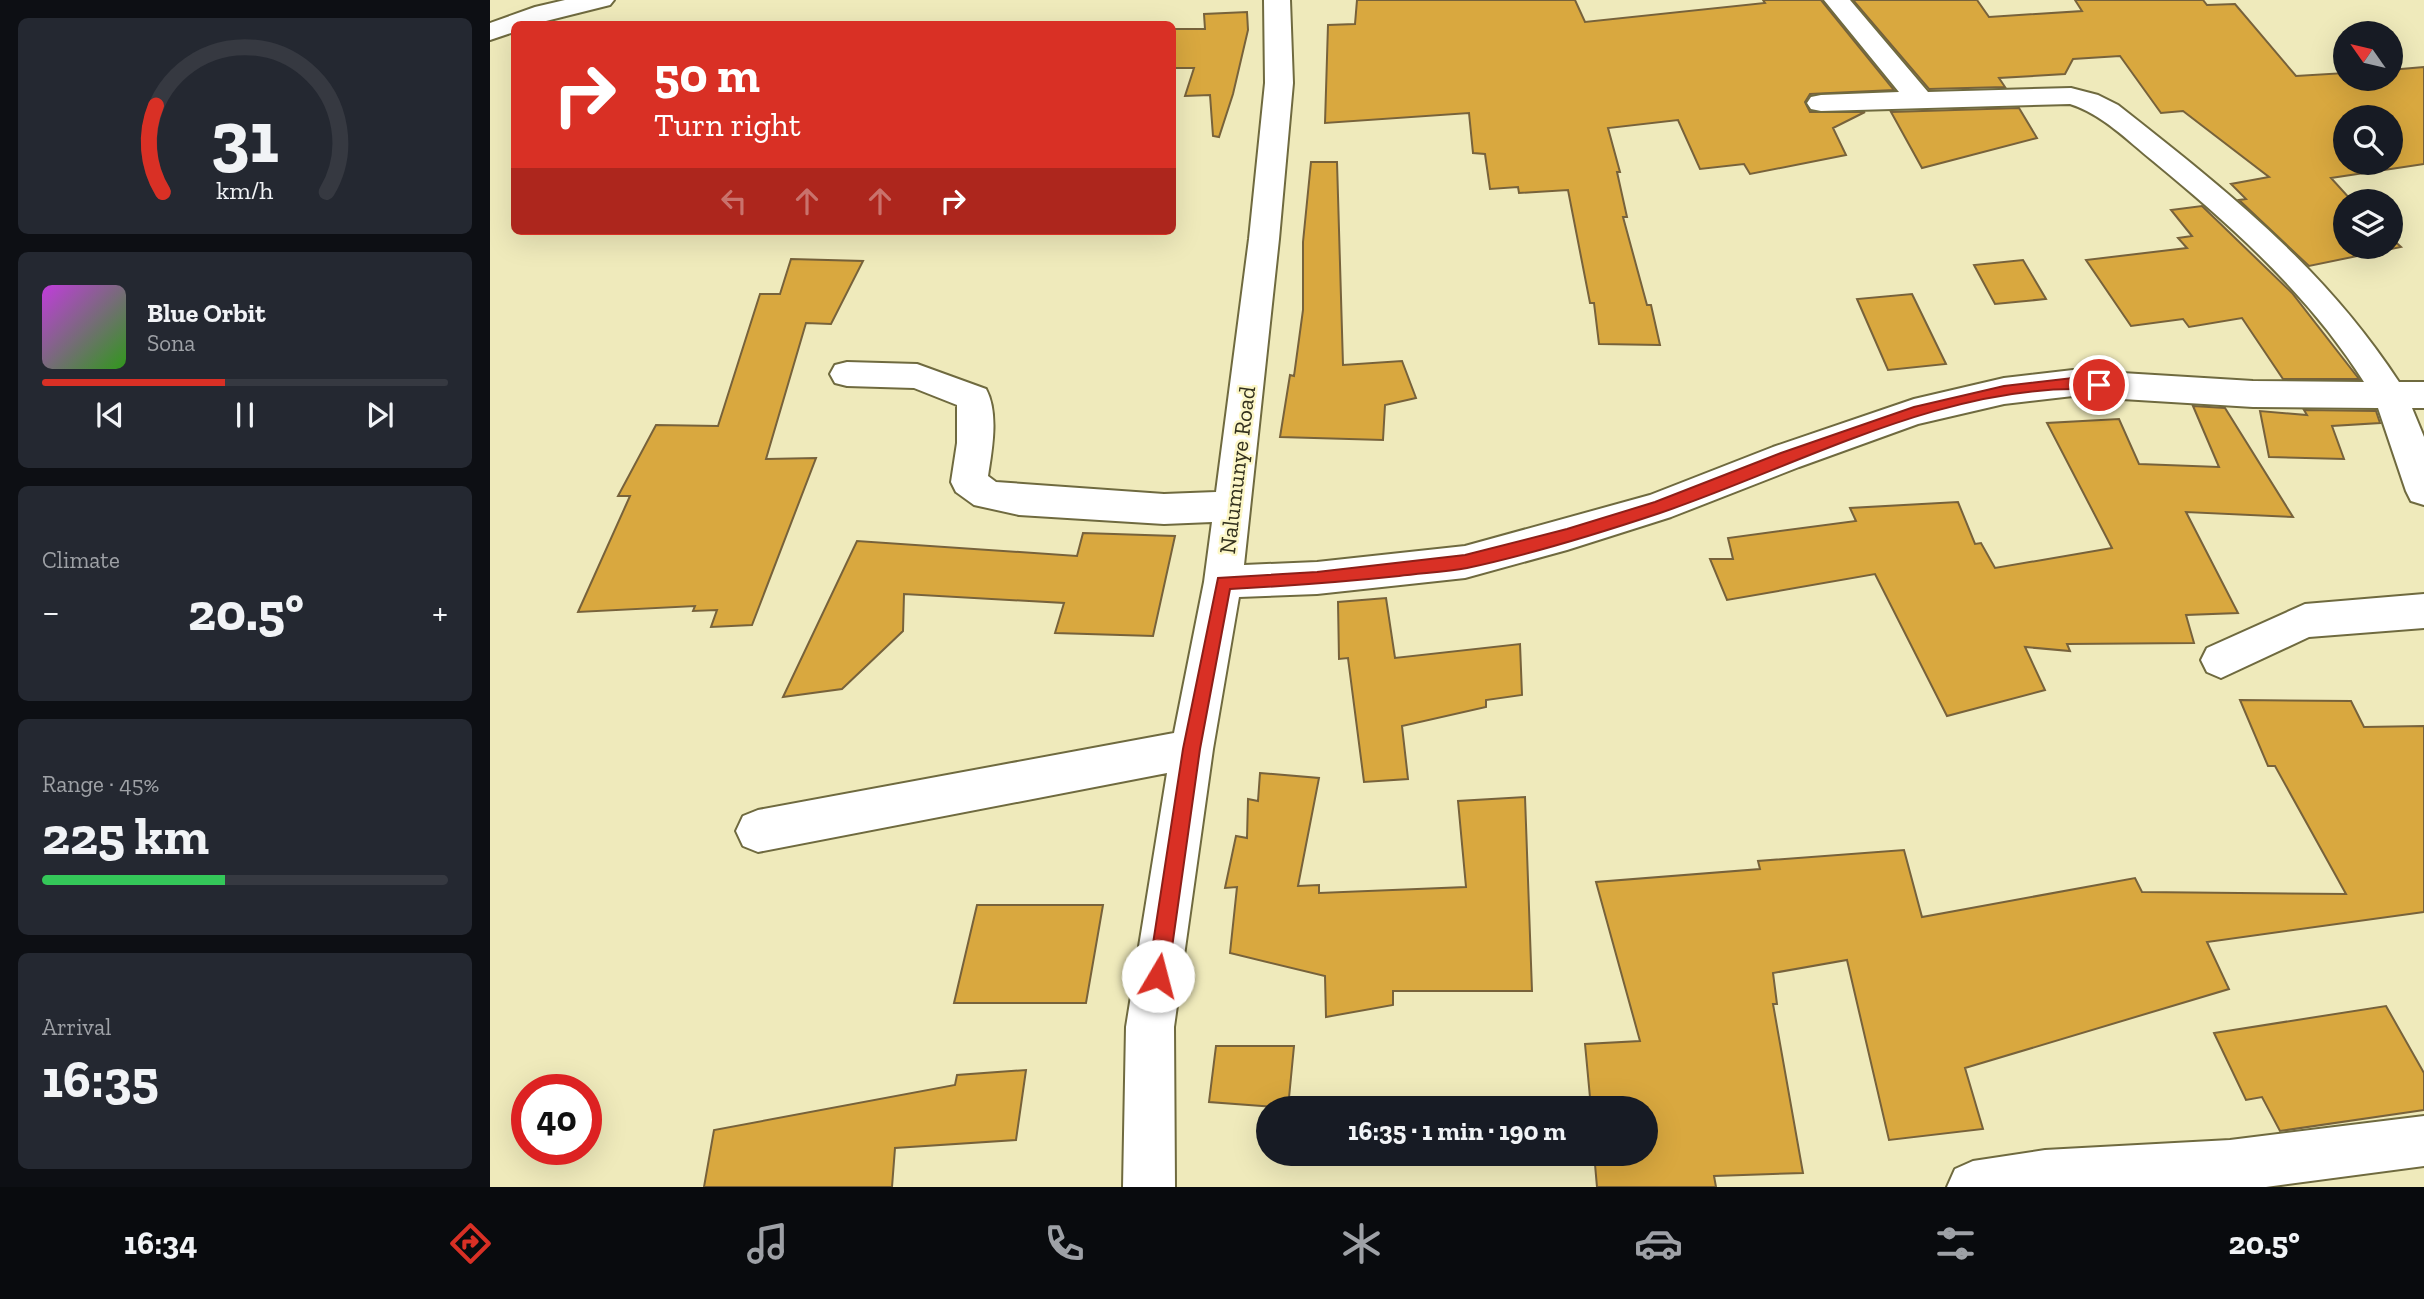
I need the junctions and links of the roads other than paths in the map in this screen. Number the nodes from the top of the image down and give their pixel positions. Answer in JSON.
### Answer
{"nodes":[{"id":1,"x":601,"y":0,"type":"edge"},
{"id":2,"x":1278,"y":0,"type":"edge"},
{"id":3,"x":1837,"y":0,"type":"edge"},
{"id":4,"x":520,"y":21,"type":"edge"},
{"id":5,"x":511,"y":24,"type":"edge"},
{"id":6,"x":490,"y":32,"type":"edge"},
{"id":7,"x":1920,"y":100,"type":"junction"},
{"id":8,"x":1821,"y":103,"type":"dead end"},
{"id":9,"x":847,"y":374,"type":"dead end"},
{"id":10,"x":2388,"y":393,"type":"junction"},
{"id":11,"x":2424,"y":395,"type":"edge"},
{"id":12,"x":2424,"y":491,"type":"edge"},
{"id":13,"x":1232,"y":506,"type":"junction"},
{"id":14,"x":1223,"y":582,"type":"junction"},
{"id":15,"x":2424,"y":611,"type":"edge"},
{"id":16,"x":2221,"y":660,"type":"dead end"},
{"id":17,"x":1192,"y":749,"type":"junction"},
{"id":18,"x":758,"y":831,"type":"dead end"},
{"id":19,"x":2424,"y":1142,"type":"edge"},
{"id":20,"x":1149,"y":1187,"type":"edge"},
{"id":21,"x":1973,"y":1187,"type":"edge"}],
"edges":[{"from":1,"to":4,"type":"street"},
{"from":2,"to":13,"type":"street","name":"Nalumunye Road"},
{"from":3,"to":7,"type":"street"},
{"from":5,"to":6,"type":"street"},
{"from":7,"to":8,"type":"street"},
{"from":7,"to":10,"type":"street"},
{"from":9,"to":13,"type":"street"},
{"from":10,"to":11,"type":"street"},
{"from":10,"to":12,"type":"street"},
{"from":10,"to":14,"type":"street"},
{"from":13,"to":14,"type":"street","name":"Nalumunye Road"},
{"from":14,"to":17,"type":"street","name":"Nalumunye Road"},
{"from":15,"to":16,"type":"street"},
{"from":17,"to":18,"type":"street"},
{"from":17,"to":20,"type":"street","name":"Nalumunye Road"},
{"from":19,"to":21,"type":"street"}]}
